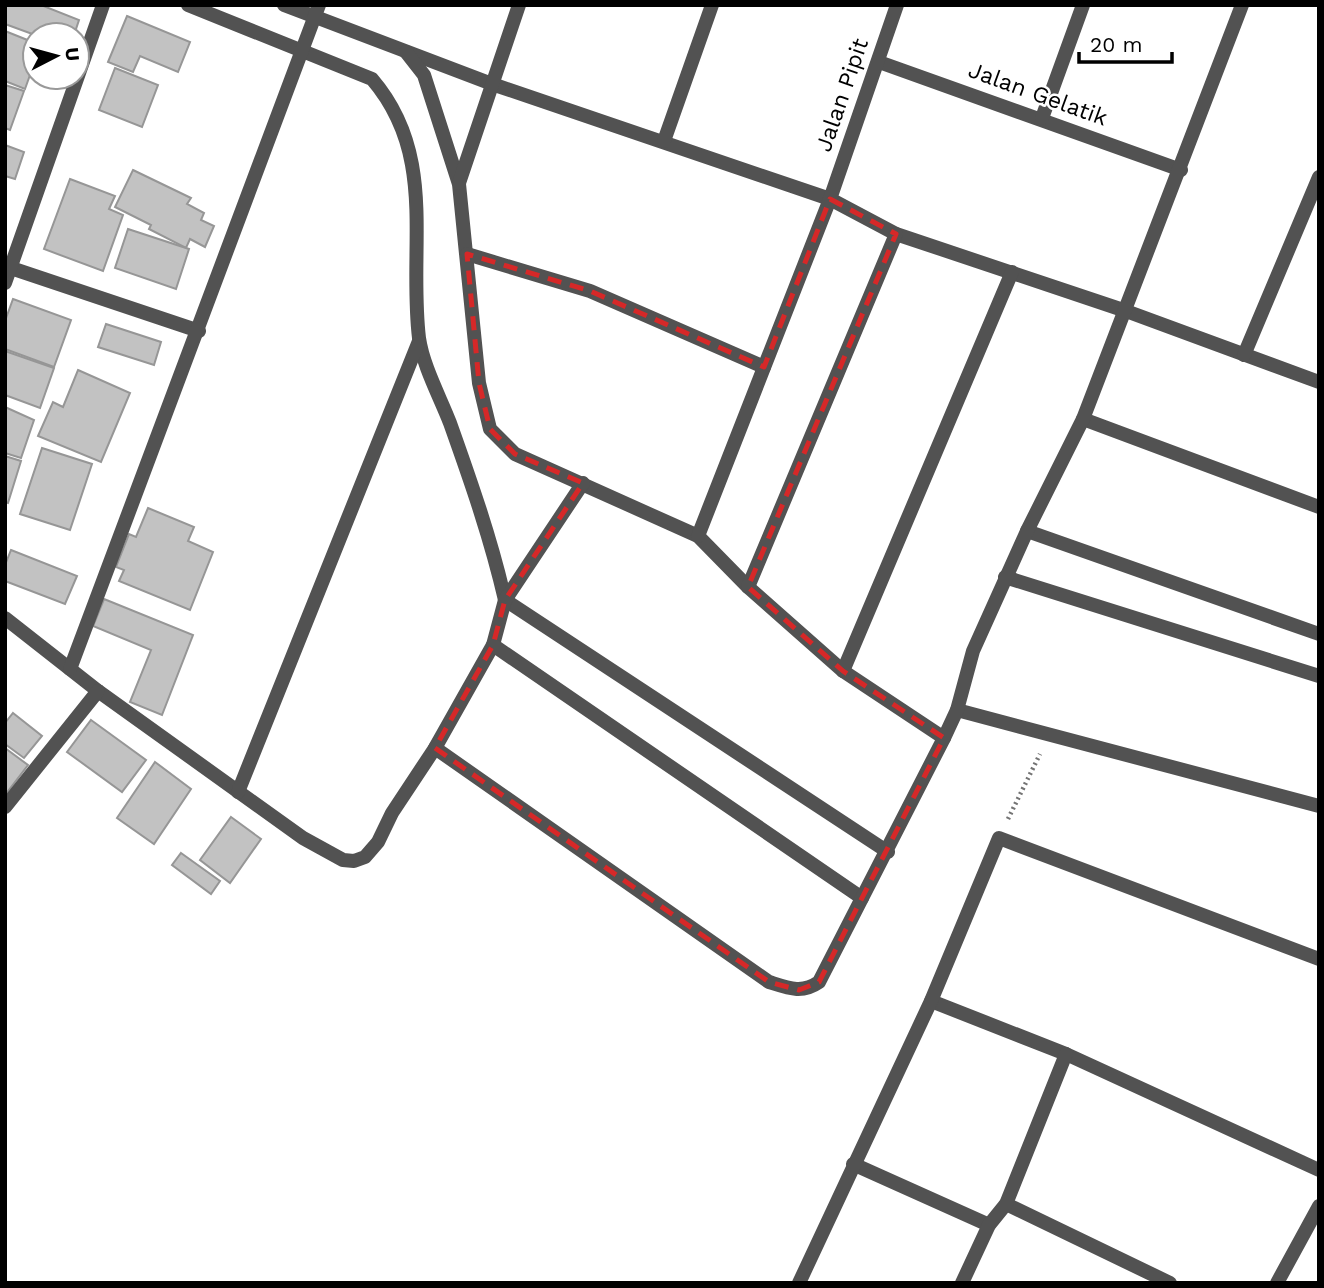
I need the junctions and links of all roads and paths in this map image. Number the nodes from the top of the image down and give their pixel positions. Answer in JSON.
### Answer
{"nodes":[{"id":1,"x":103,"y":5,"type":"edge"},
{"id":2,"x":188,"y":5,"type":"edge"},
{"id":3,"x":284,"y":5,"type":"edge"},
{"id":4,"x":519,"y":5,"type":"edge"},
{"id":5,"x":712,"y":5,"type":"edge"},
{"id":6,"x":897,"y":5,"type":"edge"},
{"id":7,"x":1083,"y":5,"type":"edge"},
{"id":8,"x":1242,"y":5,"type":"edge"},
{"id":9,"x":317,"y":11,"type":"edge"},
{"id":10,"x":404,"y":50,"type":"junction"},
{"id":11,"x":303,"y":51,"type":"junction"},
{"id":12,"x":879,"y":62,"type":"junction"},
{"id":13,"x":492,"y":84,"type":"junction"},
{"id":14,"x":1042,"y":118,"type":"junction"},
{"id":15,"x":664,"y":141,"type":"junction"},
{"id":16,"x":1181,"y":170,"type":"junction"},
{"id":17,"x":1319,"y":177,"type":"edge"},
{"id":18,"x":459,"y":184,"type":"junction"},
{"id":19,"x":830,"y":200,"type":"junction"},
{"id":20,"x":896,"y":234,"type":"junction"},
{"id":21,"x":467,"y":254,"type":"junction"},
{"id":22,"x":8,"y":267,"type":"edge"},
{"id":23,"x":1012,"y":272,"type":"junction"},
{"id":24,"x":5,"y":283,"type":"edge"},
{"id":25,"x":1126,"y":311,"type":"junction"},
{"id":26,"x":199,"y":331,"type":"junction"},
{"id":27,"x":419,"y":341,"type":"junction"},
{"id":28,"x":1244,"y":355,"type":"junction"},
{"id":29,"x":764,"y":367,"type":"junction"},
{"id":30,"x":1319,"y":382,"type":"edge"},
{"id":31,"x":1083,"y":419,"type":"junction"},
{"id":32,"x":583,"y":483,"type":"junction"},
{"id":33,"x":1319,"y":507,"type":"edge"},
{"id":34,"x":1027,"y":531,"type":"junction"},
{"id":35,"x":698,"y":536,"type":"junction"},
{"id":36,"x":1005,"y":578,"type":"junction"},
{"id":37,"x":748,"y":586,"type":"junction"},
{"id":38,"x":505,"y":600,"type":"junction"},
{"id":39,"x":5,"y":618,"type":"edge"},
{"id":40,"x":1319,"y":634,"type":"edge"},
{"id":41,"x":493,"y":645,"type":"junction"},
{"id":42,"x":70,"y":668,"type":"junction"},
{"id":43,"x":843,"y":671,"type":"junction"},
{"id":44,"x":1319,"y":677,"type":"edge"},
{"id":45,"x":99,"y":691,"type":"junction"},
{"id":46,"x":957,"y":710,"type":"junction"},
{"id":47,"x":944,"y":738,"type":"junction"},
{"id":48,"x":435,"y":748,"type":"junction"},
{"id":49,"x":1037,"y":761,"type":"dead end"},
{"id":50,"x":239,"y":792,"type":"junction"},
{"id":51,"x":1319,"y":806,"type":"edge"},
{"id":52,"x":5,"y":807,"type":"edge"},
{"id":53,"x":1010,"y":815,"type":"dead end"},
{"id":54,"x":888,"y":852,"type":"junction"},
{"id":55,"x":862,"y":898,"type":"junction"},
{"id":56,"x":1319,"y":959,"type":"edge"},
{"id":57,"x":931,"y":1001,"type":"junction"},
{"id":58,"x":1066,"y":1054,"type":"junction"},
{"id":59,"x":853,"y":1164,"type":"junction"},
{"id":60,"x":1319,"y":1170,"type":"edge"},
{"id":61,"x":1006,"y":1204,"type":"junction"},
{"id":62,"x":1319,"y":1206,"type":"edge"},
{"id":63,"x":989,"y":1225,"type":"junction"},
{"id":64,"x":799,"y":1283,"type":"edge"},
{"id":65,"x":962,"y":1283,"type":"edge"},
{"id":66,"x":1170,"y":1283,"type":"edge"},
{"id":67,"x":1277,"y":1283,"type":"edge"}],
"edges":[{"from":1,"to":22,"type":"street"},
{"from":2,"to":11,"type":"street"},
{"from":3,"to":9,"type":"street"},
{"from":4,"to":13,"type":"street"},
{"from":5,"to":15,"type":"street"},
{"from":6,"to":12,"type":"street","name":"Jalan Pipit"},
{"from":7,"to":14,"type":"street"},
{"from":8,"to":16,"type":"street"},
{"from":9,"to":10,"type":"street"},
{"from":9,"to":11,"type":"street"},
{"from":10,"to":13,"type":"street"},
{"from":10,"to":18,"type":"street"},
{"from":11,"to":26,"type":"street"},
{"from":11,"to":27,"type":"street"},
{"from":12,"to":14,"type":"street","name":"Jalan Gelatik"},
{"from":12,"to":19,"type":"street","name":"Jalan Pipit"},
{"from":13,"to":15,"type":"street"},
{"from":13,"to":18,"type":"street"},
{"from":14,"to":16,"type":"street","name":"Jalan Gelatik"},
{"from":15,"to":19,"type":"street"},
{"from":16,"to":25,"type":"street"},
{"from":17,"to":28,"type":"street"},
{"from":18,"to":21,"type":"street"},
{"from":19,"to":20,"type":"street"},
{"from":19,"to":29,"type":"street","name":"Jalan Pipit"},
{"from":20,"to":23,"type":"street"},
{"from":20,"to":37,"type":"street"},
{"from":21,"to":29,"type":"street"},
{"from":21,"to":32,"type":"street"},
{"from":22,"to":24,"type":"street"},
{"from":22,"to":26,"type":"street"},
{"from":23,"to":25,"type":"street"},
{"from":23,"to":43,"type":"street"},
{"from":25,"to":28,"type":"street"},
{"from":25,"to":31,"type":"street"},
{"from":26,"to":42,"type":"street"},
{"from":27,"to":38,"type":"street"},
{"from":27,"to":50,"type":"street"},
{"from":28,"to":30,"type":"street"},
{"from":29,"to":35,"type":"street","name":"Jalan Pipit"},
{"from":31,"to":33,"type":"street"},
{"from":31,"to":34,"type":"street"},
{"from":32,"to":35,"type":"street"},
{"from":32,"to":38,"type":"street"},
{"from":34,"to":36,"type":"street"},
{"from":34,"to":40,"type":"street"},
{"from":35,"to":37,"type":"street"},
{"from":36,"to":44,"type":"street"},
{"from":36,"to":46,"type":"street"},
{"from":37,"to":43,"type":"street"},
{"from":38,"to":41,"type":"street"},
{"from":38,"to":54,"type":"street"},
{"from":39,"to":42,"type":"street"},
{"from":41,"to":48,"type":"street"},
{"from":41,"to":55,"type":"street"},
{"from":42,"to":45,"type":"street"},
{"from":43,"to":47,"type":"street"},
{"from":45,"to":50,"type":"street"},
{"from":45,"to":52,"type":"street"},
{"from":46,"to":47,"type":"street"},
{"from":46,"to":51,"type":"street"},
{"from":47,"to":54,"type":"street"},
{"from":48,"to":50,"type":"street"},
{"from":48,"to":55,"type":"street"},
{"from":49,"to":53,"type":"path"},
{"from":54,"to":55,"type":"street"},
{"from":56,"to":57,"type":"street"},
{"from":57,"to":58,"type":"street"},
{"from":57,"to":59,"type":"street"},
{"from":58,"to":60,"type":"street"},
{"from":58,"to":61,"type":"street"},
{"from":59,"to":63,"type":"street"},
{"from":59,"to":64,"type":"street"},
{"from":61,"to":63,"type":"street"},
{"from":61,"to":66,"type":"street"},
{"from":62,"to":67,"type":"street"},
{"from":63,"to":65,"type":"street"}]}
